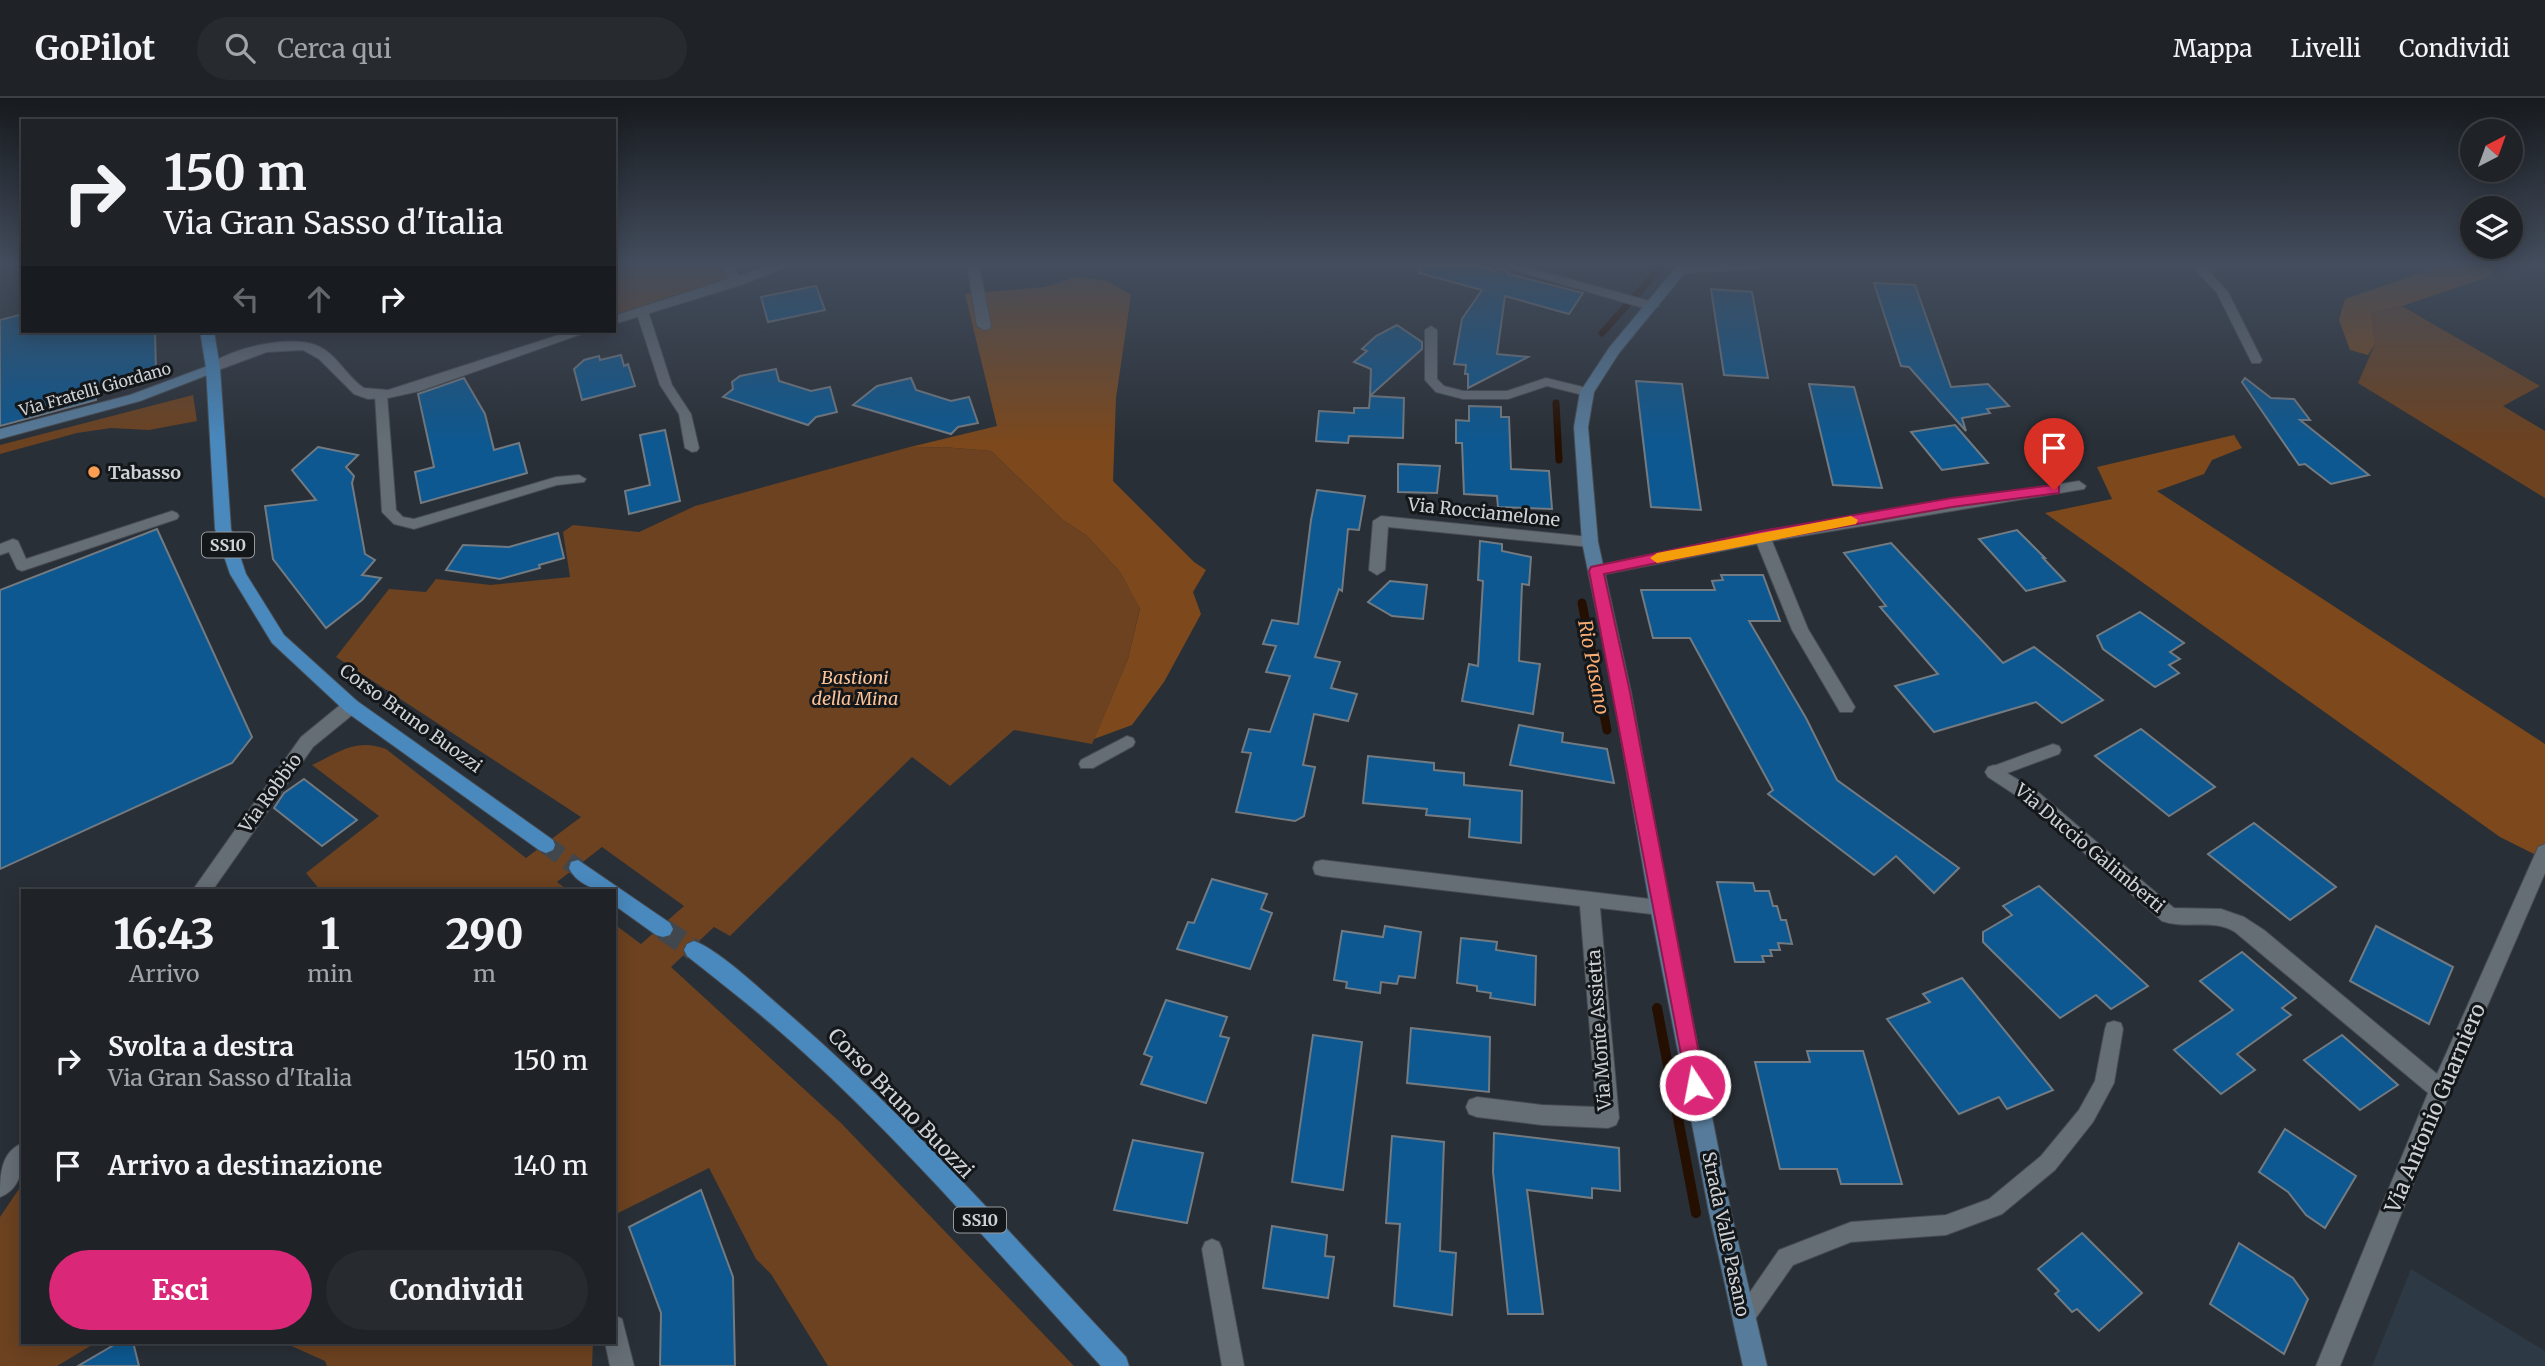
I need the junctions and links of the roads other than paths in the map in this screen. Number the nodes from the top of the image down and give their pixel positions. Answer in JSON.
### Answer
{"nodes":[{"id":1,"x":646,"y":324,"type":"edge"},
{"id":2,"x":1628,"y":324,"type":"edge"},
{"id":3,"x":2238,"y":324,"type":"edge"},
{"id":4,"x":1431,"y":330,"type":"dead end"},
{"id":5,"x":207,"y":333,"type":"edge"},
{"id":6,"x":575,"y":333,"type":"edge"},
{"id":7,"x":2256,"y":360,"type":"dead end"},
{"id":8,"x":214,"y":368,"type":"junction"},
{"id":9,"x":1587,"y":392,"type":"junction"},
{"id":10,"x":381,"y":395,"type":"junction"},
{"id":11,"x":0,"y":434,"type":"edge"},
{"id":12,"x":692,"y":448,"type":"dead end"},
{"id":13,"x":579,"y":479,"type":"dead end"},
{"id":14,"x":2079,"y":486,"type":"dead end"},
{"id":15,"x":172,"y":516,"type":"dead end"},
{"id":16,"x":1762,"y":536,"type":"junction"},
{"id":17,"x":1590,"y":542,"type":"junction"},
{"id":18,"x":0,"y":550,"type":"edge"},
{"id":19,"x":1377,"y":570,"type":"dead end"},
{"id":20,"x":1596,"y":571,"type":"junction"},
{"id":21,"x":351,"y":706,"type":"junction"},
{"id":22,"x":1846,"y":707,"type":"dead end"},
{"id":23,"x":1127,"y":742,"type":"dead end"},
{"id":24,"x":2053,"y":750,"type":"dead end"},
{"id":25,"x":1087,"y":764,"type":"dead end"},
{"id":26,"x":1994,"y":772,"type":"joint"},
{"id":27,"x":546,"y":845,"type":"tunnel mouth"},
{"id":28,"x":2545,"y":852,"type":"edge"},
{"id":29,"x":578,"y":868,"type":"tunnel mouth"},
{"id":30,"x":1322,"y":868,"type":"dead end"},
{"id":31,"x":202,"y":889,"type":"edge"},
{"id":32,"x":608,"y":889,"type":"edge"},
{"id":33,"x":616,"y":895,"type":"edge"},
{"id":34,"x":1589,"y":898,"type":"junction"},
{"id":35,"x":1660,"y":907,"type":"junction"},
{"id":36,"x":663,"y":929,"type":"tunnel mouth"},
{"id":37,"x":694,"y":950,"type":"tunnel mouth"},
{"id":38,"x":2114,"y":1029,"type":"dead end"},
{"id":39,"x":2440,"y":1090,"type":"junction"},
{"id":40,"x":1477,"y":1108,"type":"dead end"},
{"id":41,"x":21,"y":1156,"type":"edge"},
{"id":42,"x":0,"y":1186,"type":"edge"},
{"id":43,"x":1212,"y":1249,"type":"dead end"},
{"id":44,"x":1744,"y":1318,"type":"junction"},
{"id":45,"x":616,"y":1337,"type":"edge"},
{"id":46,"x":622,"y":1366,"type":"edge"},
{"id":47,"x":1116,"y":1366,"type":"edge"},
{"id":48,"x":1233,"y":1366,"type":"edge"},
{"id":49,"x":1755,"y":1366,"type":"edge"},
{"id":50,"x":2328,"y":1366,"type":"edge"}],
"edges":[{"from":1,"to":12,"type":"lane"},
{"from":2,"to":9,"type":"street","name":"Strada Valle Pasano"},
{"from":3,"to":7,"type":"lane"},
{"from":4,"to":9,"type":"lane"},
{"from":5,"to":8,"type":"main road","name":"Corso Bruno Buozzi","number":"SS10"},
{"from":6,"to":10,"type":"street"},
{"from":8,"to":10,"type":"street","name":"Via Fratelli Giordano"},
{"from":8,"to":11,"type":"street","name":"Via Fratelli Giordano"},
{"from":8,"to":21,"type":"main road","name":"Corso Bruno Buozzi","number":"SS10"},
{"from":9,"to":17,"type":"street","name":"Strada Valle Pasano"},
{"from":10,"to":13,"type":"lane"},
{"from":14,"to":16,"type":"street"},
{"from":15,"to":18,"type":"lane"},
{"from":16,"to":20,"type":"street"},
{"from":16,"to":22,"type":"street"},
{"from":17,"to":19,"type":"street","name":"Via Rocciamelone"},
{"from":17,"to":20,"type":"street","name":"Strada Valle Pasano"},
{"from":20,"to":35,"type":"street","name":"Strada Valle Pasano"},
{"from":21,"to":27,"type":"main road","name":"Corso Bruno Buozzi","number":"SS10"},
{"from":21,"to":31,"type":"street","name":"Via Robbio"},
{"from":23,"to":25,"type":"lane"},
{"from":24,"to":26,"type":"lane","name":"Via Duccio Galimberti"},
{"from":26,"to":39,"type":"street","name":"Via Duccio Galimberti"},
{"from":28,"to":39,"type":"street","name":"Via Antonio Guarniero"},
{"from":29,"to":32,"type":"main road"},
{"from":30,"to":34,"type":"street"},
{"from":33,"to":36,"type":"main road"},
{"from":34,"to":35,"type":"street"},
{"from":34,"to":40,"type":"street","name":"Via Monte Assietta"},
{"from":35,"to":44,"type":"street","name":"Strada Valle Pasano"},
{"from":37,"to":47,"type":"main road","name":"Corso Bruno Buozzi","number":"SS10"},
{"from":38,"to":44,"type":"lane"},
{"from":39,"to":50,"type":"street","name":"Via Antonio Guarniero"},
{"from":41,"to":42,"type":"street"},
{"from":43,"to":48,"type":"lane"},
{"from":44,"to":49,"type":"street","name":"Strada Valle Pasano"},
{"from":45,"to":46,"type":"street"}]}
